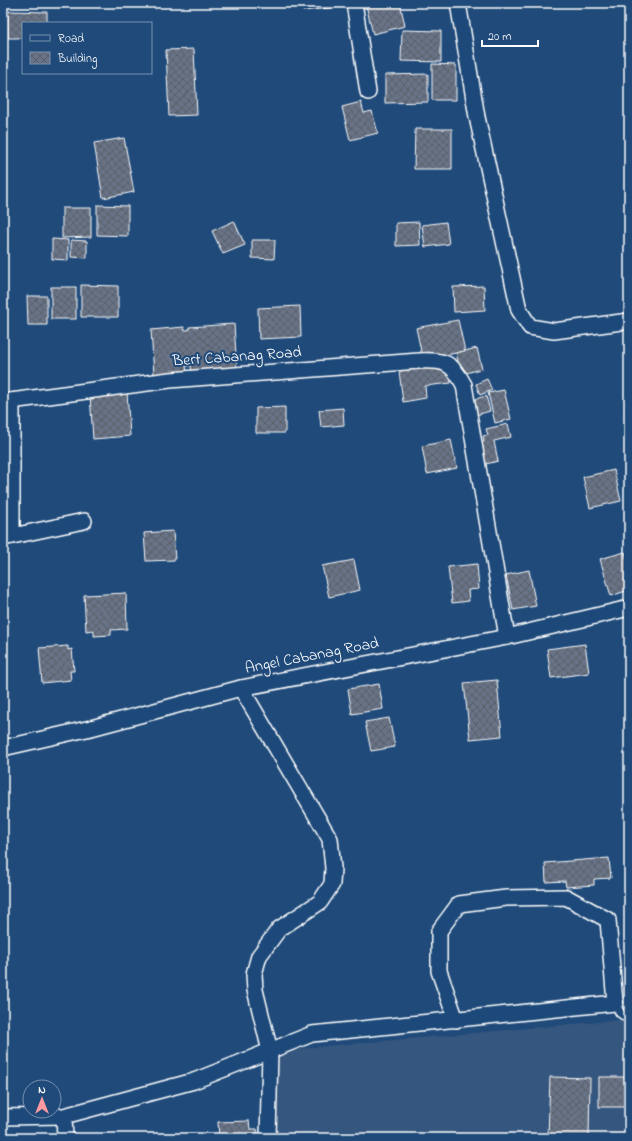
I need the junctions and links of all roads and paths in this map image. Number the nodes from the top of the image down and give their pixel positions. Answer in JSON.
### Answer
{"nodes":[{"id":1,"x":354,"y":3,"type":"edge"},
{"id":2,"x":458,"y":3,"type":"edge"},
{"id":3,"x":368,"y":92,"type":"dead end"},
{"id":4,"x":629,"y":320,"type":"edge"},
{"id":5,"x":8,"y":401,"type":"edge"},
{"id":6,"x":84,"y":520,"type":"dead end"},
{"id":7,"x":7,"y":537,"type":"edge"},
{"id":8,"x":629,"y":608,"type":"edge"},
{"id":9,"x":507,"y":637,"type":"junction"},
{"id":10,"x":241,"y":688,"type":"junction"},
{"id":11,"x":3,"y":748,"type":"edge"},
{"id":12,"x":615,"y":1004,"type":"junction"},
{"id":13,"x":629,"y":1019,"type":"edge"},
{"id":14,"x":456,"y":1020,"type":"junction"},
{"id":15,"x":270,"y":1051,"type":"junction"},
{"id":16,"x":64,"y":1116,"type":"junction"},
{"id":17,"x":3,"y":1117,"type":"edge"},
{"id":18,"x":65,"y":1138,"type":"edge"},
{"id":19,"x":268,"y":1138,"type":"edge"}],
"edges":[{"from":1,"to":3,"type":"street"},
{"from":2,"to":4,"type":"street"},
{"from":5,"to":7,"type":"street"},
{"from":5,"to":9,"type":"street","name":"Bert Cabanag Road"},
{"from":6,"to":7,"type":"street"},
{"from":8,"to":9,"type":"street","name":"Angel Cabanag Road"},
{"from":9,"to":10,"type":"street","name":"Angel Cabanag Road"},
{"from":10,"to":11,"type":"street","name":"Angel Cabanag Road"},
{"from":10,"to":15,"type":"street"},
{"from":12,"to":13,"type":"lane"},
{"from":12,"to":14,"type":"street"},
{"from":12,"to":14,"type":"street"},
{"from":14,"to":15,"type":"street"},
{"from":15,"to":16,"type":"street"},
{"from":15,"to":19,"type":"street"},
{"from":16,"to":17,"type":"street"},
{"from":16,"to":18,"type":"street"}]}
